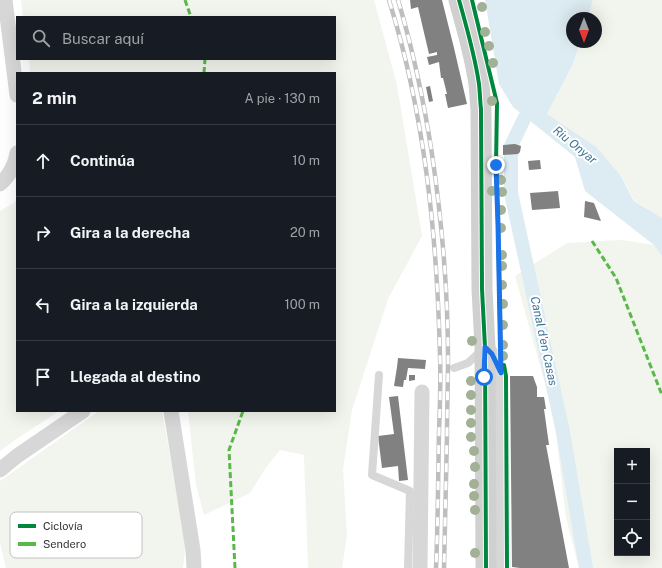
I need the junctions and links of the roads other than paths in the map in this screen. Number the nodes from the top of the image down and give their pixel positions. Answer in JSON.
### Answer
{"nodes":[{"id":1,"x":5,"y":0,"type":"edge"},
{"id":2,"x":459,"y":0,"type":"edge"},
{"id":3,"x":16,"y":86,"type":"edge"},
{"id":4,"x":16,"y":160,"type":"edge"},
{"id":5,"x":0,"y":184,"type":"edge"},
{"id":6,"x":485,"y":347,"type":"junction"},
{"id":7,"x":454,"y":368,"type":"dead end"},
{"id":8,"x":379,"y":374,"type":"dead end"},
{"id":9,"x":422,"y":392,"type":"dead end"},
{"id":10,"x":82,"y":412,"type":"edge"},
{"id":11,"x":171,"y":412,"type":"edge"},
{"id":12,"x":0,"y":470,"type":"edge"},
{"id":13,"x":194,"y":568,"type":"edge"},
{"id":14,"x":408,"y":568,"type":"edge"},
{"id":15,"x":420,"y":568,"type":"edge"},
{"id":16,"x":486,"y":568,"type":"edge"},
{"id":17,"x":503,"y":568,"type":"edge"}],
"edges":[{"from":1,"to":3,"type":"street"},
{"from":2,"to":6,"type":"street"},
{"from":4,"to":5,"type":"street"},
{"from":6,"to":7,"type":"lane"},
{"from":6,"to":16,"type":"street"},
{"from":6,"to":17,"type":"street"},
{"from":8,"to":14,"type":"lane"},
{"from":9,"to":15,"type":"street"},
{"from":10,"to":12,"type":"street"},
{"from":11,"to":13,"type":"street"}]}
